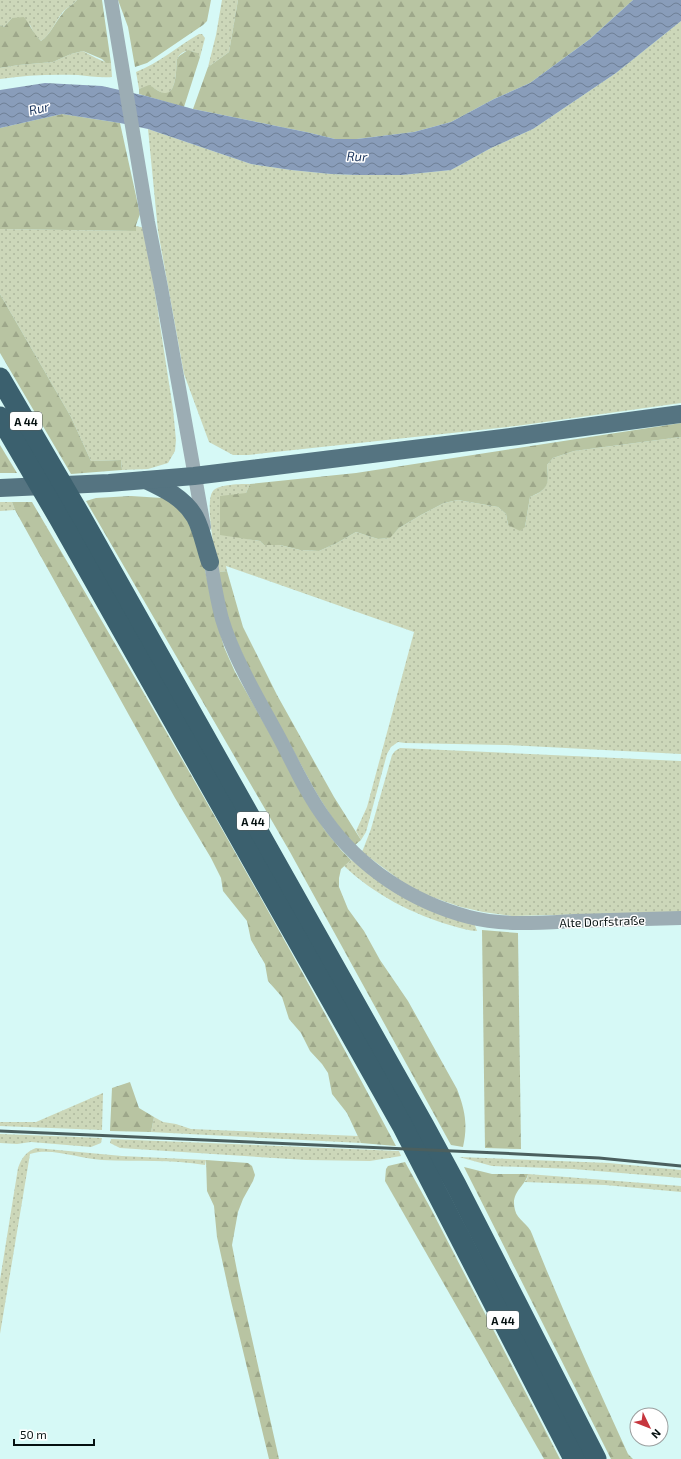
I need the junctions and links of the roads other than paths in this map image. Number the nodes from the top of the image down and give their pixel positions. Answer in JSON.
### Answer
{"nodes":[{"id":1,"x":111,"y":0,"type":"edge"},
{"id":2,"x":0,"y":378,"type":"edge"},
{"id":3,"x":681,"y":414,"type":"edge"},
{"id":4,"x":0,"y":417,"type":"edge"},
{"id":5,"x":194,"y":476,"type":"junction"},
{"id":6,"x":146,"y":480,"type":"junction"},
{"id":7,"x":0,"y":488,"type":"edge"},
{"id":8,"x":210,"y":562,"type":"junction"},
{"id":9,"x":681,"y":918,"type":"edge"},
{"id":10,"x":574,"y":1459,"type":"edge"},
{"id":11,"x":596,"y":1459,"type":"edge"}],
"edges":[{"from":1,"to":5,"type":"street","name":"Alte Dorfstraße"},
{"from":2,"to":11,"type":"highway","number":"A 44"},
{"from":3,"to":5,"type":"main road"},
{"from":4,"to":10,"type":"highway","number":"A 44"},
{"from":5,"to":6,"type":"main road"},
{"from":5,"to":8,"type":"street","name":"Alte Dorfstraße"},
{"from":6,"to":7,"type":"main road"},
{"from":6,"to":8,"type":"main road"},
{"from":8,"to":9,"type":"street","name":"Alte Dorfstraße"}]}
